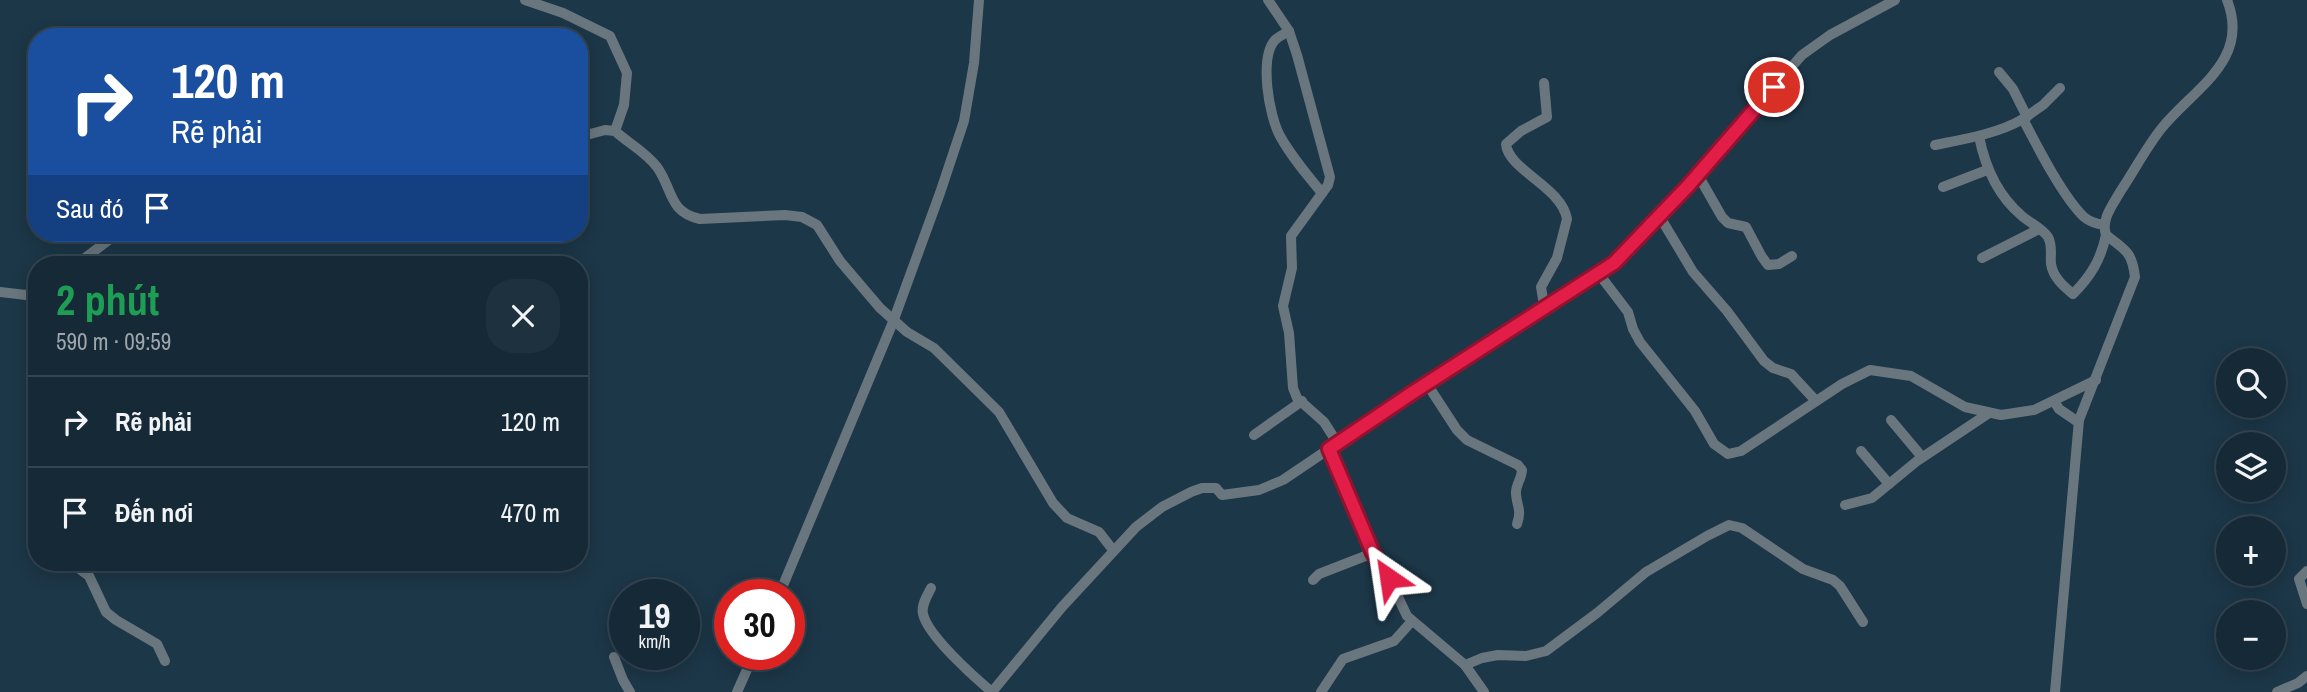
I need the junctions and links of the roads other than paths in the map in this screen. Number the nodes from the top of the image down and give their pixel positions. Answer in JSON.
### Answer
{"nodes":[{"id":1,"x":525,"y":0,"type":"edge"},
{"id":2,"x":979,"y":0,"type":"edge"},
{"id":3,"x":1268,"y":0,"type":"edge"},
{"id":4,"x":1895,"y":0,"type":"edge"},
{"id":5,"x":2227,"y":0,"type":"edge"},
{"id":6,"x":1289,"y":31,"type":"junction"},
{"id":7,"x":1998,"y":72,"type":"dead end"},
{"id":8,"x":1544,"y":83,"type":"dead end"},
{"id":9,"x":2060,"y":88,"type":"dead end"},
{"id":10,"x":2025,"y":118,"type":"junction"},
{"id":11,"x":615,"y":131,"type":"junction"},
{"id":12,"x":588,"y":135,"type":"edge"},
{"id":13,"x":1979,"y":136,"type":"junction"},
{"id":14,"x":1935,"y":145,"type":"dead end"},
{"id":15,"x":1987,"y":170,"type":"junction"},
{"id":16,"x":1698,"y":175,"type":"junction"},
{"id":17,"x":1943,"y":187,"type":"dead end"},
{"id":18,"x":1322,"y":192,"type":"junction"},
{"id":19,"x":1660,"y":217,"type":"junction"},
{"id":20,"x":2039,"y":229,"type":"junction"},
{"id":21,"x":2105,"y":230,"type":"junction"},
{"id":22,"x":106,"y":242,"type":"edge"},
{"id":23,"x":88,"y":256,"type":"edge"},
{"id":24,"x":1792,"y":256,"type":"dead end"},
{"id":25,"x":1982,"y":258,"type":"dead end"},
{"id":26,"x":1599,"y":274,"type":"junction"},
{"id":27,"x":0,"y":292,"type":"edge"},
{"id":28,"x":28,"y":295,"type":"edge"},
{"id":29,"x":1548,"y":307,"type":"junction"},
{"id":30,"x":893,"y":322,"type":"junction"},
{"id":31,"x":2096,"y":380,"type":"junction"},
{"id":32,"x":1427,"y":384,"type":"junction"},
{"id":33,"x":1302,"y":401,"type":"junction"},
{"id":34,"x":1816,"y":401,"type":"junction"},
{"id":35,"x":2054,"y":401,"type":"junction"},
{"id":36,"x":1989,"y":413,"type":"junction"},
{"id":37,"x":1891,"y":420,"type":"dead end"},
{"id":38,"x":2078,"y":422,"type":"junction"},
{"id":39,"x":1254,"y":435,"type":"dead end"},
{"id":40,"x":1334,"y":447,"type":"junction"},
{"id":41,"x":1861,"y":451,"type":"dead end"},
{"id":42,"x":1922,"y":457,"type":"junction"},
{"id":43,"x":1889,"y":484,"type":"junction"},
{"id":44,"x":1845,"y":505,"type":"dead end"},
{"id":45,"x":1517,"y":524,"type":"dead end"},
{"id":46,"x":1113,"y":550,"type":"junction"},
{"id":47,"x":1373,"y":553,"type":"junction"},
{"id":48,"x":82,"y":571,"type":"edge"},
{"id":49,"x":2307,"y":571,"type":"edge"},
{"id":50,"x":786,"y":579,"type":"edge"},
{"id":51,"x":1313,"y":580,"type":"dead end"},
{"id":52,"x":931,"y":588,"type":"dead end"},
{"id":53,"x":2307,"y":604,"type":"edge"},
{"id":54,"x":1412,"y":621,"type":"junction"},
{"id":55,"x":1863,"y":622,"type":"dead end"},
{"id":56,"x":166,"y":661,"type":"dead end"},
{"id":57,"x":1465,"y":665,"type":"junction"},
{"id":58,"x":619,"y":670,"type":"edge"},
{"id":59,"x":747,"y":670,"type":"edge"},
{"id":60,"x":2307,"y":676,"type":"edge"},
{"id":61,"x":631,"y":692,"type":"edge"},
{"id":62,"x":737,"y":692,"type":"edge"},
{"id":63,"x":992,"y":692,"type":"edge"},
{"id":64,"x":1321,"y":692,"type":"edge"},
{"id":65,"x":1484,"y":692,"type":"edge"},
{"id":66,"x":2055,"y":692,"type":"edge"},
{"id":67,"x":2277,"y":692,"type":"edge"}],
"edges":[{"from":1,"to":11,"type":"street"},
{"from":2,"to":30,"type":"street"},
{"from":3,"to":6,"type":"street"},
{"from":4,"to":16,"type":"street"},
{"from":5,"to":21,"type":"street"},
{"from":6,"to":18,"type":"street"},
{"from":6,"to":18,"type":"street"},
{"from":7,"to":10,"type":"street"},
{"from":8,"to":29,"type":"street"},
{"from":9,"to":10,"type":"street"},
{"from":10,"to":13,"type":"street"},
{"from":10,"to":21,"type":"street"},
{"from":11,"to":12,"type":"street"},
{"from":11,"to":30,"type":"street"},
{"from":13,"to":14,"type":"street"},
{"from":13,"to":15,"type":"street"},
{"from":15,"to":17,"type":"street"},
{"from":15,"to":20,"type":"street"},
{"from":16,"to":19,"type":"street"},
{"from":16,"to":24,"type":"street"},
{"from":18,"to":33,"type":"street"},
{"from":19,"to":26,"type":"street"},
{"from":19,"to":34,"type":"street"},
{"from":20,"to":21,"type":"street"},
{"from":20,"to":25,"type":"street"},
{"from":21,"to":31,"type":"street"},
{"from":22,"to":23,"type":"street"},
{"from":26,"to":29,"type":"street"},
{"from":26,"to":34,"type":"street"},
{"from":27,"to":28,"type":"street"},
{"from":29,"to":32,"type":"street"},
{"from":30,"to":46,"type":"street"},
{"from":30,"to":50,"type":"street"},
{"from":31,"to":35,"type":"street"},
{"from":31,"to":38,"type":"street"},
{"from":32,"to":40,"type":"street"},
{"from":32,"to":45,"type":"street"},
{"from":33,"to":39,"type":"street"},
{"from":33,"to":40,"type":"street"},
{"from":34,"to":36,"type":"street"},
{"from":35,"to":36,"type":"street"},
{"from":35,"to":38,"type":"street"},
{"from":36,"to":42,"type":"street"},
{"from":37,"to":42,"type":"street"},
{"from":38,"to":66,"type":"street"},
{"from":40,"to":46,"type":"street"},
{"from":40,"to":47,"type":"street"},
{"from":41,"to":43,"type":"street"},
{"from":42,"to":43,"type":"street"},
{"from":43,"to":44,"type":"street"},
{"from":46,"to":63,"type":"street"},
{"from":47,"to":51,"type":"street"},
{"from":47,"to":54,"type":"street"},
{"from":48,"to":56,"type":"street"},
{"from":49,"to":53,"type":"street"},
{"from":52,"to":63,"type":"street"},
{"from":54,"to":57,"type":"street"},
{"from":54,"to":64,"type":"street"},
{"from":55,"to":57,"type":"street"},
{"from":57,"to":65,"type":"street"},
{"from":58,"to":61,"type":"street"},
{"from":59,"to":62,"type":"street"},
{"from":60,"to":67,"type":"street"}]}
